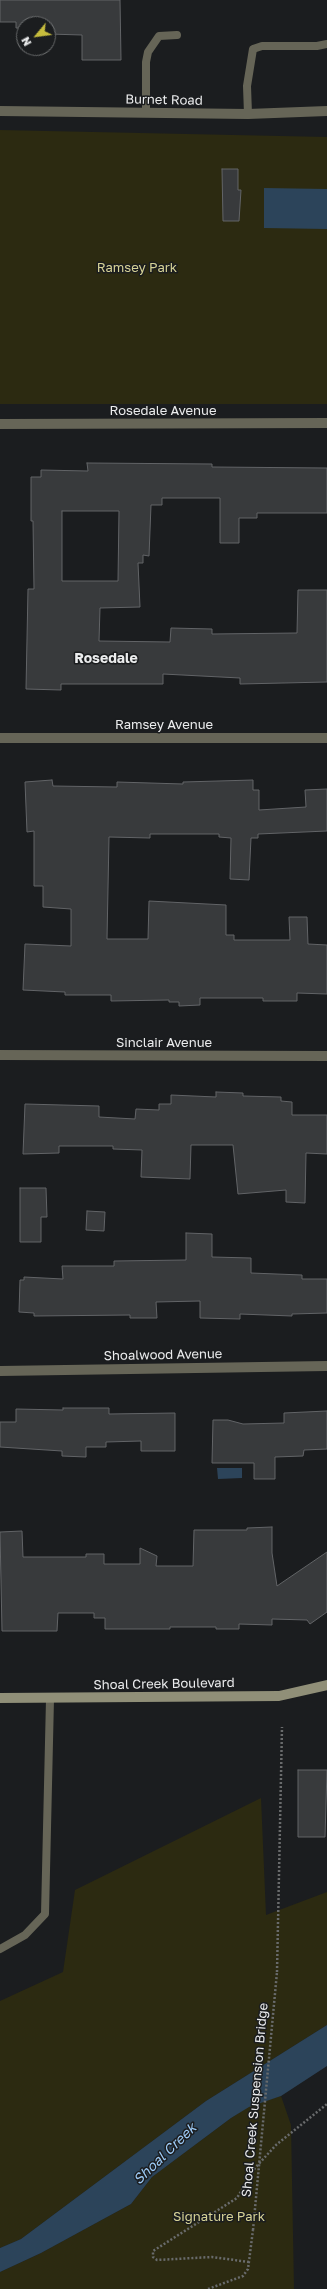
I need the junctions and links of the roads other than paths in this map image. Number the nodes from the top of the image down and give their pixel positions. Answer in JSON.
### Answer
{"nodes":[{"id":1,"x":177,"y":35,"type":"dead end"},
{"id":2,"x":327,"y":44,"type":"edge"},
{"id":3,"x":0,"y":111,"type":"edge"},
{"id":4,"x":146,"y":112,"type":"junction"},
{"id":5,"x":327,"y":112,"type":"edge"},
{"id":6,"x":248,"y":114,"type":"junction"},
{"id":7,"x":327,"y":423,"type":"edge"},
{"id":8,"x":0,"y":424,"type":"edge"},
{"id":9,"x":0,"y":738,"type":"edge"},
{"id":10,"x":327,"y":738,"type":"edge"},
{"id":11,"x":0,"y":1055,"type":"edge"},
{"id":12,"x":327,"y":1056,"type":"edge"},
{"id":13,"x":327,"y":1366,"type":"edge"},
{"id":14,"x":0,"y":1371,"type":"edge"},
{"id":15,"x":327,"y":1686,"type":"edge"},
{"id":16,"x":0,"y":1698,"type":"edge"},
{"id":17,"x":50,"y":1699,"type":"junction"},
{"id":18,"x":0,"y":1949,"type":"edge"}],
"edges":[{"from":1,"to":4,"type":"lane"},
{"from":2,"to":6,"type":"lane"},
{"from":3,"to":4,"type":"street","name":"Burnet Road"},
{"from":4,"to":6,"type":"street","name":"Burnet Road"},
{"from":5,"to":6,"type":"street","name":"Burnet Road"},
{"from":7,"to":8,"type":"street","name":"Rosedale Avenue"},
{"from":9,"to":10,"type":"street","name":"Ramsey Avenue"},
{"from":11,"to":12,"type":"street","name":"Sinclair Avenue"},
{"from":13,"to":14,"type":"street","name":"Shoalwood Avenue"},
{"from":15,"to":17,"type":"street","name":"Shoal Creek Boulevard"},
{"from":16,"to":17,"type":"street","name":"Shoal Creek Boulevard"},
{"from":17,"to":18,"type":"lane"}]}
